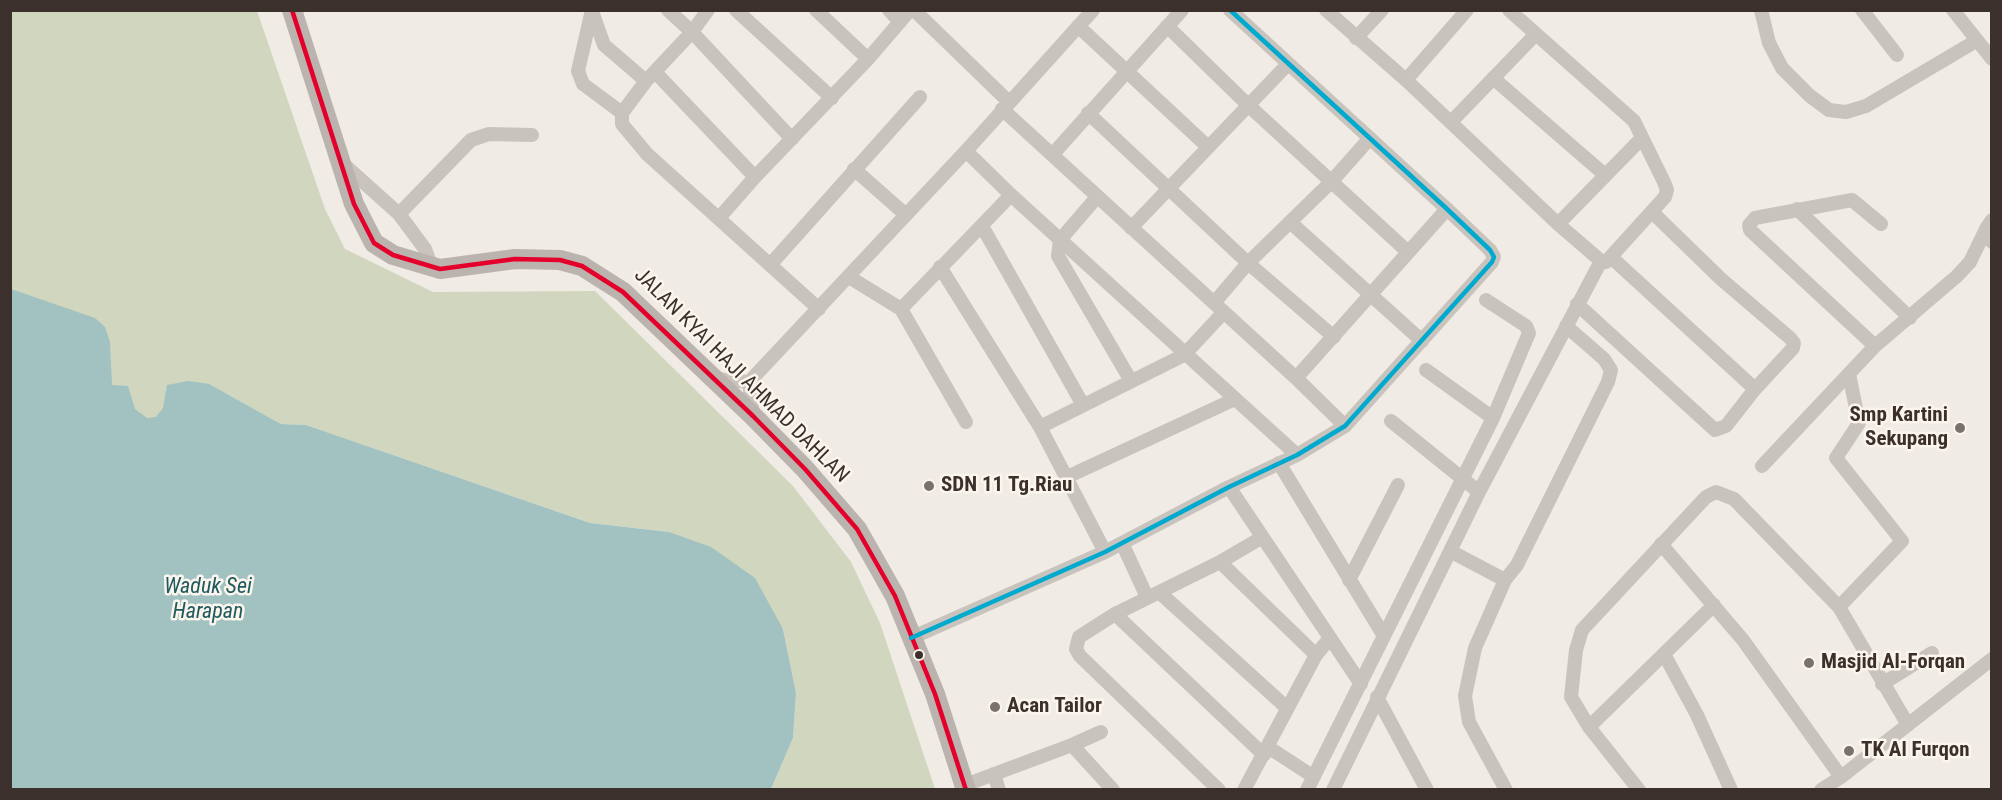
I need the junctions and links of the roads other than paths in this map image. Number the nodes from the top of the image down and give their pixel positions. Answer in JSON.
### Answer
{"nodes":[{"id":1,"x":292,"y":10,"type":"edge"},
{"id":2,"x":592,"y":10,"type":"edge"},
{"id":3,"x":668,"y":10,"type":"edge"},
{"id":4,"x":708,"y":10,"type":"edge"},
{"id":5,"x":735,"y":10,"type":"edge"},
{"id":6,"x":816,"y":10,"type":"edge"},
{"id":7,"x":889,"y":10,"type":"edge"},
{"id":8,"x":912,"y":10,"type":"edge"},
{"id":9,"x":1182,"y":10,"type":"edge"},
{"id":10,"x":1230,"y":10,"type":"edge"},
{"id":11,"x":1326,"y":10,"type":"edge"},
{"id":12,"x":1382,"y":10,"type":"edge"},
{"id":13,"x":1467,"y":10,"type":"edge"},
{"id":14,"x":1509,"y":10,"type":"edge"},
{"id":15,"x":1761,"y":10,"type":"edge"},
{"id":16,"x":1862,"y":10,"type":"edge"},
{"id":17,"x":1953,"y":10,"type":"edge"},
{"id":18,"x":1084,"y":16,"type":"edge"},
{"id":19,"x":900,"y":22,"type":"junction"},
{"id":20,"x":1167,"y":26,"type":"junction"},
{"id":21,"x":692,"y":32,"type":"junction"},
{"id":22,"x":1535,"y":35,"type":"junction"},
{"id":23,"x":1356,"y":38,"type":"junction"},
{"id":24,"x":1976,"y":41,"type":"junction"},
{"id":25,"x":1898,"y":55,"type":"dead end"},
{"id":26,"x":868,"y":59,"type":"junction"},
{"id":27,"x":1992,"y":59,"type":"edge"},
{"id":28,"x":1288,"y":64,"type":"junction"},
{"id":29,"x":1126,"y":70,"type":"junction"},
{"id":30,"x":651,"y":76,"type":"junction"},
{"id":31,"x":1493,"y":78,"type":"junction"},
{"id":32,"x":1406,"y":80,"type":"junction"},
{"id":33,"x":920,"y":97,"type":"dead end"},
{"id":34,"x":832,"y":98,"type":"junction"},
{"id":35,"x":1248,"y":105,"type":"junction"},
{"id":36,"x":1006,"y":106,"type":"junction"},
{"id":37,"x":622,"y":113,"type":"junction"},
{"id":38,"x":1088,"y":113,"type":"junction"},
{"id":39,"x":1451,"y":122,"type":"junction"},
{"id":40,"x":532,"y":135,"type":"dead end"},
{"id":41,"x":1370,"y":138,"type":"junction"},
{"id":42,"x":792,"y":139,"type":"junction"},
{"id":43,"x":1641,"y":139,"type":"junction"},
{"id":44,"x":1207,"y":146,"type":"junction"},
{"id":45,"x":966,"y":151,"type":"junction"},
{"id":46,"x":1053,"y":154,"type":"junction"},
{"id":47,"x":340,"y":160,"type":"junction"},
{"id":48,"x":854,"y":169,"type":"junction"},
{"id":49,"x":1605,"y":175,"type":"junction"},
{"id":50,"x":755,"y":177,"type":"junction"},
{"id":51,"x":1330,"y":182,"type":"junction"},
{"id":52,"x":1168,"y":187,"type":"junction"},
{"id":53,"x":1011,"y":195,"type":"junction"},
{"id":54,"x":1097,"y":197,"type":"junction"},
{"id":55,"x":1447,"y":209,"type":"junction"},
{"id":56,"x":1797,"y":209,"type":"junction"},
{"id":57,"x":1652,"y":212,"type":"junction"},
{"id":58,"x":399,"y":214,"type":"junction"},
{"id":59,"x":906,"y":215,"type":"junction"},
{"id":60,"x":719,"y":218,"type":"junction"},
{"id":61,"x":1290,"y":222,"type":"junction"},
{"id":62,"x":1558,"y":224,"type":"junction"},
{"id":63,"x":1881,"y":224,"type":"dead end"},
{"id":64,"x":982,"y":226,"type":"junction"},
{"id":65,"x":1131,"y":228,"type":"junction"},
{"id":66,"x":1990,"y":230,"type":"edge"},
{"id":67,"x":1060,"y":240,"type":"junction"},
{"id":68,"x":1408,"y":252,"type":"junction"},
{"id":69,"x":1607,"y":260,"type":"junction"},
{"id":70,"x":1248,"y":263,"type":"junction"},
{"id":71,"x":770,"y":265,"type":"junction"},
{"id":72,"x":940,"y":267,"type":"junction"},
{"id":73,"x":432,"y":268,"type":"junction"},
{"id":74,"x":849,"y":277,"type":"junction"},
{"id":75,"x":1370,"y":296,"type":"junction"},
{"id":76,"x":1486,"y":300,"type":"dead end"},
{"id":77,"x":1577,"y":304,"type":"junction"},
{"id":78,"x":1219,"y":308,"type":"junction"},
{"id":79,"x":819,"y":309,"type":"junction"},
{"id":80,"x":901,"y":309,"type":"junction"},
{"id":81,"x":1910,"y":318,"type":"junction"},
{"id":82,"x":1566,"y":326,"type":"junction"},
{"id":83,"x":1334,"y":337,"type":"junction"},
{"id":84,"x":1422,"y":341,"type":"junction"},
{"id":85,"x":1875,"y":346,"type":"junction"},
{"id":86,"x":1185,"y":355,"type":"junction"},
{"id":87,"x":1426,"y":370,"type":"dead end"},
{"id":88,"x":1849,"y":374,"type":"junction"},
{"id":89,"x":1296,"y":378,"type":"junction"},
{"id":90,"x":715,"y":379,"type":"junction"},
{"id":91,"x":1131,"y":381,"type":"junction"},
{"id":92,"x":749,"y":382,"type":"junction"},
{"id":93,"x":1755,"y":389,"type":"junction"},
{"id":94,"x":1235,"y":399,"type":"junction"},
{"id":95,"x":1083,"y":405,"type":"junction"},
{"id":96,"x":753,"y":416,"type":"junction"},
{"id":97,"x":1492,"y":418,"type":"junction"},
{"id":98,"x":1391,"y":421,"type":"dead end"},
{"id":99,"x":966,"y":422,"type":"dead end"},
{"id":100,"x":1344,"y":426,"type":"junction"},
{"id":101,"x":1040,"y":427,"type":"junction"},
{"id":102,"x":1297,"y":456,"type":"junction"},
{"id":103,"x":1279,"y":463,"type":"junction"},
{"id":104,"x":1762,"y":466,"type":"dead end"},
{"id":105,"x":1462,"y":476,"type":"junction"},
{"id":106,"x":1067,"y":477,"type":"junction"},
{"id":107,"x":1398,"y":485,"type":"dead end"},
{"id":108,"x":1229,"y":487,"type":"junction"},
{"id":109,"x":1479,"y":492,"type":"junction"},
{"id":110,"x":1261,"y":537,"type":"junction"},
{"id":111,"x":1122,"y":543,"type":"junction"},
{"id":112,"x":1661,"y":544,"type":"junction"},
{"id":113,"x":1450,"y":551,"type":"junction"},
{"id":114,"x":1105,"y":552,"type":"junction"},
{"id":115,"x":1220,"y":562,"type":"junction"},
{"id":116,"x":1349,"y":580,"type":"junction"},
{"id":117,"x":1505,"y":580,"type":"junction"},
{"id":118,"x":1153,"y":595,"type":"junction"},
{"id":119,"x":1714,"y":605,"type":"junction"},
{"id":120,"x":1839,"y":607,"type":"junction"},
{"id":121,"x":1114,"y":614,"type":"junction"},
{"id":122,"x":1384,"y":636,"type":"junction"},
{"id":123,"x":912,"y":638,"type":"junction"},
{"id":124,"x":1330,"y":638,"type":"junction"},
{"id":125,"x":1932,"y":653,"type":"dead end"},
{"id":126,"x":1664,"y":654,"type":"junction"},
{"id":127,"x":1316,"y":655,"type":"junction"},
{"id":128,"x":1992,"y":659,"type":"edge"},
{"id":129,"x":1360,"y":684,"type":"junction"},
{"id":130,"x":1882,"y":684,"type":"junction"},
{"id":131,"x":1377,"y":697,"type":"junction"},
{"id":132,"x":1287,"y":708,"type":"junction"},
{"id":133,"x":1908,"y":725,"type":"junction"},
{"id":134,"x":1589,"y":727,"type":"junction"},
{"id":135,"x":1101,"y":732,"type":"dead end"},
{"id":136,"x":1072,"y":745,"type":"junction"},
{"id":137,"x":1266,"y":751,"type":"junction"},
{"id":138,"x":994,"y":774,"type":"junction"},
{"id":139,"x":1314,"y":777,"type":"junction"},
{"id":140,"x":1841,"y":777,"type":"junction"},
{"id":141,"x":965,"y":787,"type":"edge"},
{"id":142,"x":999,"y":789,"type":"edge"},
{"id":143,"x":1113,"y":789,"type":"edge"},
{"id":144,"x":1219,"y":789,"type":"edge"},
{"id":145,"x":1244,"y":789,"type":"edge"},
{"id":146,"x":1307,"y":789,"type":"edge"},
{"id":147,"x":1333,"y":789,"type":"edge"},
{"id":148,"x":1427,"y":789,"type":"edge"},
{"id":149,"x":1506,"y":789,"type":"edge"},
{"id":150,"x":1639,"y":789,"type":"edge"},
{"id":151,"x":1731,"y":789,"type":"edge"},
{"id":152,"x":1821,"y":789,"type":"edge"}],
"edges":[{"from":1,"to":47,"type":"main road","name":"JALAN KYAI HAJI AHMAD DAHLAN"},
{"from":2,"to":30,"type":"street"},
{"from":2,"to":37,"type":"street"},
{"from":3,"to":21,"type":"street"},
{"from":4,"to":21,"type":"street"},
{"from":5,"to":34,"type":"street"},
{"from":6,"to":26,"type":"street"},
{"from":7,"to":19,"type":"street"},
{"from":8,"to":19,"type":"street"},
{"from":8,"to":36,"type":"street"},
{"from":9,"to":20,"type":"street"},
{"from":10,"to":28,"type":"street"},
{"from":11,"to":23,"type":"street"},
{"from":12,"to":23,"type":"street"},
{"from":13,"to":32,"type":"street"},
{"from":14,"to":22,"type":"street"},
{"from":15,"to":24,"type":"street"},
{"from":16,"to":25,"type":"street"},
{"from":17,"to":24,"type":"street"},
{"from":18,"to":29,"type":"street"},
{"from":18,"to":36,"type":"street"},
{"from":19,"to":26,"type":"street"},
{"from":20,"to":29,"type":"street"},
{"from":20,"to":35,"type":"street"},
{"from":21,"to":30,"type":"street"},
{"from":21,"to":42,"type":"street"},
{"from":22,"to":31,"type":"street"},
{"from":22,"to":43,"type":"street"},
{"from":23,"to":32,"type":"street"},
{"from":24,"to":27,"type":"street"},
{"from":26,"to":34,"type":"street"},
{"from":28,"to":35,"type":"street"},
{"from":28,"to":41,"type":"street"},
{"from":29,"to":38,"type":"street"},
{"from":29,"to":44,"type":"street"},
{"from":30,"to":37,"type":"street"},
{"from":30,"to":50,"type":"street"},
{"from":31,"to":39,"type":"street"},
{"from":31,"to":49,"type":"street"},
{"from":32,"to":39,"type":"street"},
{"from":33,"to":48,"type":"street"},
{"from":34,"to":42,"type":"street"},
{"from":35,"to":44,"type":"street"},
{"from":35,"to":51,"type":"street"},
{"from":36,"to":45,"type":"street"},
{"from":36,"to":46,"type":"street"},
{"from":37,"to":60,"type":"street"},
{"from":38,"to":46,"type":"street"},
{"from":38,"to":52,"type":"street"},
{"from":39,"to":62,"type":"street"},
{"from":40,"to":58,"type":"street"},
{"from":41,"to":51,"type":"street"},
{"from":41,"to":55,"type":"street"},
{"from":42,"to":50,"type":"street"},
{"from":43,"to":49,"type":"street"},
{"from":43,"to":57,"type":"street"},
{"from":44,"to":52,"type":"street"},
{"from":45,"to":53,"type":"street"},
{"from":45,"to":59,"type":"street"},
{"from":46,"to":54,"type":"street"},
{"from":47,"to":58,"type":"street"},
{"from":47,"to":73,"type":"main road","name":"JALAN KYAI HAJI AHMAD DAHLAN"},
{"from":48,"to":59,"type":"street"},
{"from":48,"to":71,"type":"street"},
{"from":49,"to":62,"type":"street"},
{"from":50,"to":60,"type":"street"},
{"from":51,"to":61,"type":"street"},
{"from":51,"to":68,"type":"street"},
{"from":52,"to":65,"type":"street"},
{"from":52,"to":70,"type":"street"},
{"from":53,"to":64,"type":"street"},
{"from":53,"to":67,"type":"street"},
{"from":54,"to":65,"type":"street"},
{"from":54,"to":67,"type":"street"},
{"from":55,"to":68,"type":"street"},
{"from":55,"to":84,"type":"street"},
{"from":56,"to":63,"type":"street"},
{"from":56,"to":81,"type":"street"},
{"from":56,"to":85,"type":"street"},
{"from":57,"to":69,"type":"street"},
{"from":57,"to":93,"type":"street"},
{"from":58,"to":73,"type":"street"},
{"from":59,"to":74,"type":"street"},
{"from":60,"to":71,"type":"street"},
{"from":61,"to":70,"type":"street"},
{"from":61,"to":75,"type":"street"},
{"from":62,"to":69,"type":"street"},
{"from":64,"to":72,"type":"street"},
{"from":64,"to":95,"type":"street"},
{"from":65,"to":78,"type":"street"},
{"from":66,"to":81,"type":"street"},
{"from":67,"to":86,"type":"street"},
{"from":67,"to":91,"type":"street"},
{"from":68,"to":75,"type":"street"},
{"from":69,"to":77,"type":"street"},
{"from":69,"to":93,"type":"street"},
{"from":70,"to":78,"type":"street"},
{"from":70,"to":83,"type":"street"},
{"from":71,"to":79,"type":"street"},
{"from":72,"to":80,"type":"street"},
{"from":72,"to":101,"type":"street"},
{"from":73,"to":90,"type":"main road","name":"JALAN KYAI HAJI AHMAD DAHLAN"},
{"from":74,"to":79,"type":"street"},
{"from":74,"to":80,"type":"street"},
{"from":75,"to":83,"type":"street"},
{"from":75,"to":84,"type":"street"},
{"from":76,"to":97,"type":"street"},
{"from":77,"to":82,"type":"street"},
{"from":77,"to":93,"type":"street"},
{"from":78,"to":86,"type":"street"},
{"from":78,"to":89,"type":"street"},
{"from":79,"to":92,"type":"street"},
{"from":80,"to":99,"type":"street"},
{"from":81,"to":85,"type":"street"},
{"from":82,"to":109,"type":"street"},
{"from":82,"to":117,"type":"street"},
{"from":83,"to":89,"type":"street"},
{"from":84,"to":100,"type":"street"},
{"from":85,"to":88,"type":"street"},
{"from":86,"to":91,"type":"street"},
{"from":86,"to":94,"type":"street"},
{"from":87,"to":97,"type":"street"},
{"from":88,"to":104,"type":"street"},
{"from":88,"to":120,"type":"street"},
{"from":89,"to":100,"type":"street"},
{"from":90,"to":92,"type":"street"},
{"from":90,"to":96,"type":"main road","name":"JALAN KYAI HAJI AHMAD DAHLAN"},
{"from":91,"to":95,"type":"street"},
{"from":92,"to":96,"type":"street"},
{"from":94,"to":102,"type":"street"},
{"from":94,"to":106,"type":"street"},
{"from":95,"to":101,"type":"street"},
{"from":96,"to":123,"type":"main road","name":"JALAN KYAI HAJI AHMAD DAHLAN"},
{"from":97,"to":105,"type":"street"},
{"from":98,"to":105,"type":"street"},
{"from":100,"to":102,"type":"street"},
{"from":101,"to":106,"type":"street"},
{"from":102,"to":103,"type":"street"},
{"from":103,"to":108,"type":"street"},
{"from":103,"to":116,"type":"street"},
{"from":105,"to":109,"type":"street"},
{"from":105,"to":122,"type":"street"},
{"from":106,"to":114,"type":"street"},
{"from":107,"to":116,"type":"street"},
{"from":108,"to":110,"type":"street"},
{"from":108,"to":111,"type":"street"},
{"from":109,"to":113,"type":"street"},
{"from":110,"to":115,"type":"street"},
{"from":110,"to":124,"type":"street"},
{"from":111,"to":114,"type":"street"},
{"from":111,"to":118,"type":"street"},
{"from":112,"to":119,"type":"street"},
{"from":112,"to":120,"type":"street"},
{"from":112,"to":134,"type":"street"},
{"from":113,"to":117,"type":"street"},
{"from":113,"to":131,"type":"street"},
{"from":114,"to":123,"type":"street"},
{"from":115,"to":118,"type":"street"},
{"from":115,"to":127,"type":"street"},
{"from":116,"to":122,"type":"street"},
{"from":117,"to":149,"type":"street"},
{"from":118,"to":121,"type":"street"},
{"from":118,"to":132,"type":"street"},
{"from":119,"to":126,"type":"street"},
{"from":119,"to":140,"type":"street"},
{"from":120,"to":130,"type":"street"},
{"from":121,"to":137,"type":"street"},
{"from":121,"to":144,"type":"street"},
{"from":122,"to":129,"type":"street"},
{"from":123,"to":141,"type":"main road","name":"JALAN KYAI HAJI AHMAD DAHLAN"},
{"from":124,"to":127,"type":"street"},
{"from":124,"to":129,"type":"street"},
{"from":125,"to":130,"type":"street"},
{"from":126,"to":134,"type":"street"},
{"from":126,"to":151,"type":"street"},
{"from":127,"to":132,"type":"street"},
{"from":128,"to":133,"type":"street"},
{"from":129,"to":139,"type":"street"},
{"from":130,"to":133,"type":"street"},
{"from":131,"to":147,"type":"street"},
{"from":131,"to":148,"type":"street"},
{"from":132,"to":137,"type":"street"},
{"from":133,"to":140,"type":"street"},
{"from":134,"to":150,"type":"street"},
{"from":135,"to":136,"type":"street"},
{"from":136,"to":138,"type":"street"},
{"from":136,"to":143,"type":"street"},
{"from":137,"to":139,"type":"street"},
{"from":137,"to":145,"type":"street"},
{"from":138,"to":141,"type":"street"},
{"from":138,"to":142,"type":"street"},
{"from":139,"to":146,"type":"street"},
{"from":140,"to":152,"type":"street"}]}
